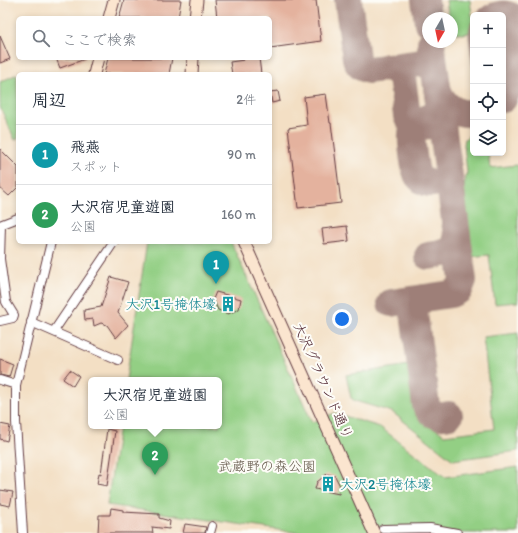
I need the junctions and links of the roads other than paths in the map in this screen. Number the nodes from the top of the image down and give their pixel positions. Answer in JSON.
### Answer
{"nodes":[{"id":1,"x":114,"y":0,"type":"edge"},
{"id":2,"x":197,"y":0,"type":"edge"},
{"id":3,"x":110,"y":16,"type":"edge"},
{"id":4,"x":195,"y":16,"type":"edge"},
{"id":5,"x":98,"y":60,"type":"edge"},
{"id":6,"x":192,"y":60,"type":"edge"},
{"id":7,"x":94,"y":72,"type":"edge"},
{"id":8,"x":192,"y":72,"type":"edge"},
{"id":9,"x":16,"y":219,"type":"edge"},
{"id":10,"x":0,"y":225,"type":"edge"},
{"id":11,"x":51,"y":244,"type":"edge"},
{"id":12,"x":113,"y":244,"type":"edge"},
{"id":13,"x":245,"y":244,"type":"edge"},
{"id":14,"x":0,"y":321,"type":"edge"},
{"id":15,"x":31,"y":322,"type":"junction"},
{"id":16,"x":54,"y":331,"type":"junction"},
{"id":17,"x":118,"y":360,"type":"dead end"},
{"id":18,"x":0,"y":380,"type":"edge"},
{"id":19,"x":16,"y":385,"type":"junction"},
{"id":20,"x":379,"y":531,"type":"edge"},
{"id":21,"x":24,"y":533,"type":"edge"},
{"id":22,"x":457,"y":533,"type":"edge"}],
"edges":[{"from":1,"to":3,"type":"street"},
{"from":2,"to":4,"type":"street"},
{"from":5,"to":7,"type":"street"},
{"from":6,"to":8,"type":"street"},
{"from":9,"to":10,"type":"street"},
{"from":10,"to":14,"type":"street"},
{"from":11,"to":15,"type":"street"},
{"from":12,"to":16,"type":"street"},
{"from":13,"to":20,"type":"street","name":"大沢グラウンド通り"},
{"from":15,"to":16,"type":"street"},
{"from":15,"to":19,"type":"street"},
{"from":16,"to":17,"type":"street"},
{"from":18,"to":19,"type":"street"},
{"from":19,"to":21,"type":"street"},
{"from":20,"to":22,"type":"street"}]}
